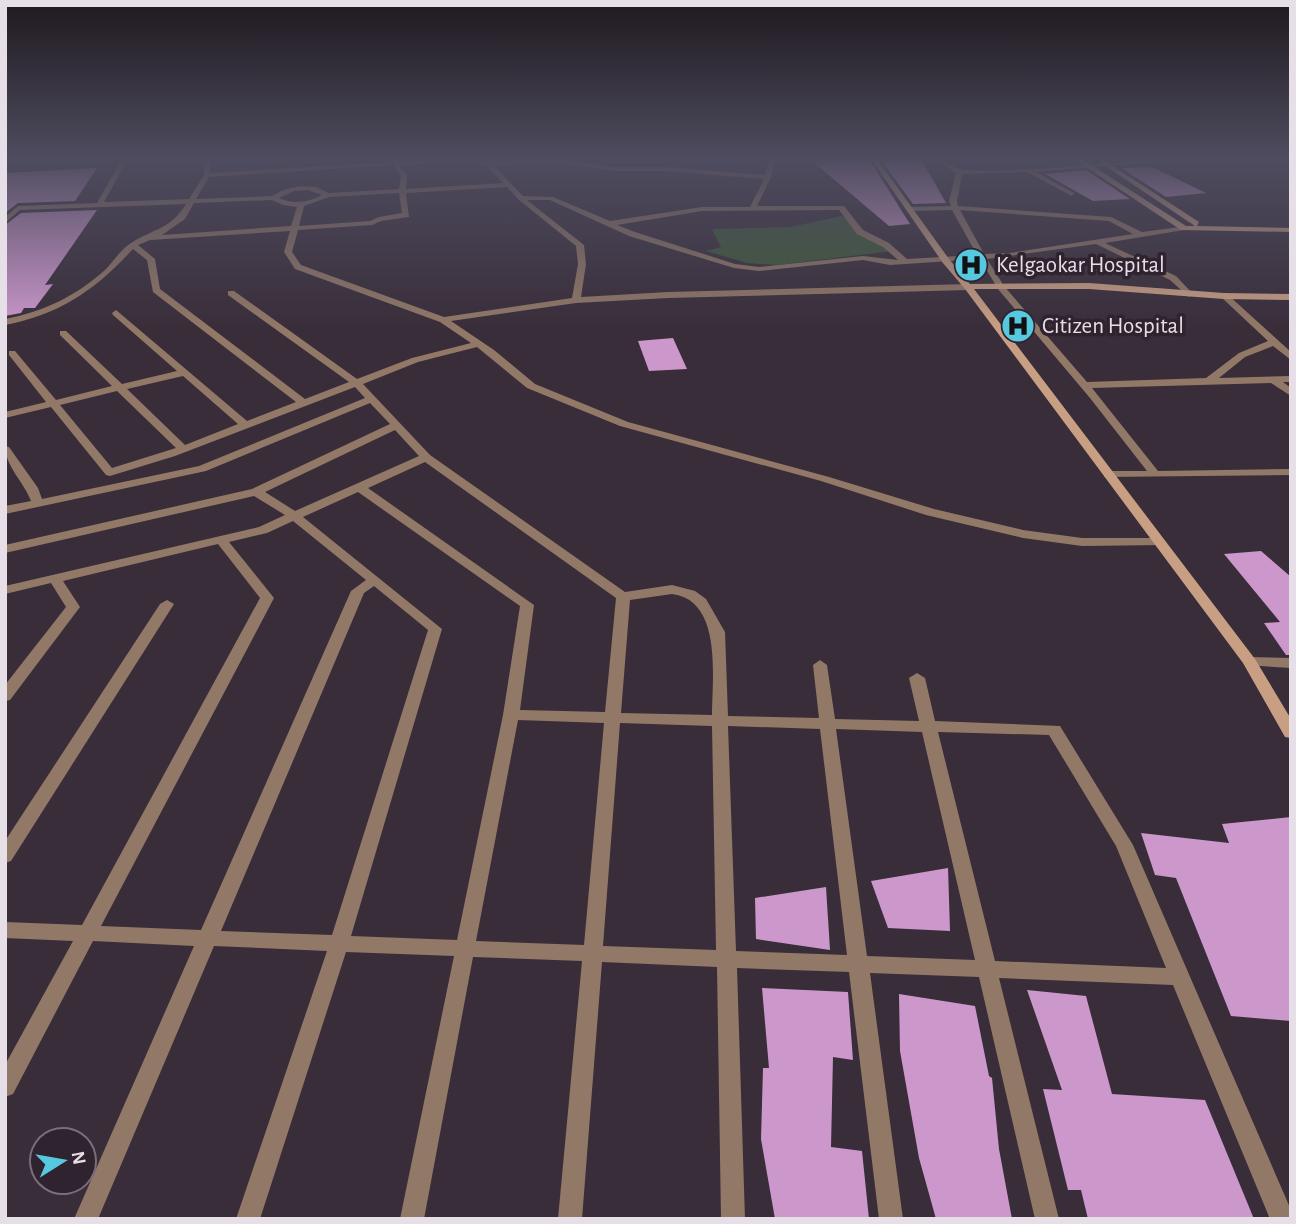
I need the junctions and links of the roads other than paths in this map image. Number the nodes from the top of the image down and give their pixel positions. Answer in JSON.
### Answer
{"nodes":[{"id":1,"x":182,"y":216,"type":"edge"},
{"id":2,"x":298,"y":216,"type":"edge"},
{"id":3,"x":398,"y":216,"type":"edge"},
{"id":4,"x":543,"y":216,"type":"edge"},
{"id":5,"x":591,"y":216,"type":"edge"},
{"id":6,"x":657,"y":216,"type":"edge"},
{"id":7,"x":847,"y":216,"type":"edge"},
{"id":8,"x":914,"y":216,"type":"edge"},
{"id":9,"x":959,"y":216,"type":"edge"},
{"id":10,"x":1070,"y":216,"type":"edge"},
{"id":11,"x":1165,"y":216,"type":"edge"},
{"id":12,"x":1184,"y":216,"type":"edge"},
{"id":13,"x":608,"y":224,"type":"junction"},
{"id":14,"x":295,"y":228,"type":"junction"},
{"id":15,"x":1184,"y":228,"type":"junction"},
{"id":16,"x":1291,"y":228,"type":"edge"},
{"id":17,"x":1142,"y":235,"type":"junction"},
{"id":18,"x":147,"y":238,"type":"junction"},
{"id":19,"x":1097,"y":242,"type":"junction"},
{"id":20,"x":132,"y":246,"type":"junction"},
{"id":21,"x":982,"y":257,"type":"junction"},
{"id":22,"x":946,"y":261,"type":"junction"},
{"id":23,"x":905,"y":262,"type":"junction"},
{"id":24,"x":1001,"y":286,"type":"junction"},
{"id":25,"x":968,"y":287,"type":"junction"},
{"id":26,"x":231,"y":293,"type":"dead end"},
{"id":27,"x":1189,"y":293,"type":"junction"},
{"id":28,"x":1224,"y":296,"type":"junction"},
{"id":29,"x":1291,"y":297,"type":"edge"},
{"id":30,"x":576,"y":300,"type":"junction"},
{"id":31,"x":116,"y":313,"type":"dead end"},
{"id":32,"x":443,"y":320,"type":"junction"},
{"id":33,"x":5,"y":322,"type":"edge"},
{"id":34,"x":63,"y":333,"type":"dead end"},
{"id":35,"x":1291,"y":339,"type":"edge"},
{"id":36,"x":1273,"y":340,"type":"junction"},
{"id":37,"x":479,"y":344,"type":"junction"},
{"id":38,"x":12,"y":353,"type":"dead end"},
{"id":39,"x":1291,"y":357,"type":"edge"},
{"id":40,"x":185,"y":372,"type":"junction"},
{"id":41,"x":1291,"y":379,"type":"edge"},
{"id":42,"x":1274,"y":380,"type":"junction"},
{"id":43,"x":357,"y":383,"type":"junction"},
{"id":44,"x":1206,"y":383,"type":"junction"},
{"id":45,"x":1083,"y":385,"type":"junction"},
{"id":46,"x":120,"y":388,"type":"junction"},
{"id":47,"x":1291,"y":393,"type":"edge"},
{"id":48,"x":372,"y":399,"type":"junction"},
{"id":49,"x":304,"y":403,"type":"junction"},
{"id":50,"x":54,"y":404,"type":"junction"},
{"id":51,"x":5,"y":415,"type":"edge"},
{"id":52,"x":397,"y":425,"type":"junction"},
{"id":53,"x":247,"y":426,"type":"junction"},
{"id":54,"x":5,"y":449,"type":"edge"},
{"id":55,"x":183,"y":449,"type":"junction"},
{"id":56,"x":426,"y":457,"type":"junction"},
{"id":57,"x":1291,"y":472,"type":"edge"},
{"id":58,"x":1155,"y":474,"type":"junction"},
{"id":59,"x":1108,"y":475,"type":"junction"},
{"id":60,"x":359,"y":488,"type":"junction"},
{"id":61,"x":256,"y":492,"type":"junction"},
{"id":62,"x":38,"y":504,"type":"junction"},
{"id":63,"x":5,"y":510,"type":"edge"},
{"id":64,"x":295,"y":516,"type":"junction"},
{"id":65,"x":220,"y":540,"type":"junction"},
{"id":66,"x":1159,"y":542,"type":"junction"},
{"id":67,"x":5,"y":549,"type":"edge"},
{"id":68,"x":55,"y":579,"type":"junction"},
{"id":69,"x":374,"y":580,"type":"junction"},
{"id":70,"x":5,"y":590,"type":"edge"},
{"id":71,"x":623,"y":597,"type":"junction"},
{"id":72,"x":167,"y":604,"type":"dead end"},
{"id":73,"x":1250,"y":662,"type":"junction"},
{"id":74,"x":1291,"y":663,"type":"edge"},
{"id":75,"x":820,"y":665,"type":"dead end"},
{"id":76,"x":917,"y":678,"type":"dead end"},
{"id":77,"x":5,"y":696,"type":"edge"},
{"id":78,"x":511,"y":715,"type":"junction"},
{"id":79,"x":613,"y":718,"type":"junction"},
{"id":80,"x":721,"y":721,"type":"junction"},
{"id":81,"x":827,"y":724,"type":"junction"},
{"id":82,"x":929,"y":726,"type":"junction"},
{"id":83,"x":1291,"y":733,"type":"edge"},
{"id":84,"x":5,"y":856,"type":"edge"},
{"id":85,"x":5,"y":930,"type":"edge"},
{"id":86,"x":88,"y":933,"type":"junction"},
{"id":87,"x":208,"y":938,"type":"junction"},
{"id":88,"x":339,"y":944,"type":"junction"},
{"id":89,"x":465,"y":948,"type":"junction"},
{"id":90,"x":593,"y":954,"type":"junction"},
{"id":91,"x":727,"y":959,"type":"junction"},
{"id":92,"x":859,"y":964,"type":"junction"},
{"id":93,"x":987,"y":969,"type":"junction"},
{"id":94,"x":1180,"y":977,"type":"junction"},
{"id":95,"x":5,"y":1087,"type":"edge"},
{"id":96,"x":86,"y":1219,"type":"edge"},
{"id":97,"x":248,"y":1219,"type":"edge"},
{"id":98,"x":412,"y":1219,"type":"edge"},
{"id":99,"x":570,"y":1219,"type":"edge"},
{"id":100,"x":733,"y":1219,"type":"edge"},
{"id":101,"x":891,"y":1219,"type":"edge"},
{"id":102,"x":1047,"y":1219,"type":"edge"},
{"id":103,"x":1282,"y":1219,"type":"edge"}],
"edges":[{"from":1,"to":18,"type":"street"},
{"from":2,"to":14,"type":"street"},
{"from":3,"to":14,"type":"street"},
{"from":4,"to":30,"type":"street"},
{"from":5,"to":13,"type":"street"},
{"from":6,"to":13,"type":"street"},
{"from":7,"to":23,"type":"street"},
{"from":8,"to":22,"type":"street"},
{"from":9,"to":21,"type":"street"},
{"from":10,"to":17,"type":"street"},
{"from":11,"to":15,"type":"street"},
{"from":12,"to":16,"type":"street"},
{"from":13,"to":23,"type":"street"},
{"from":14,"to":18,"type":"street"},
{"from":14,"to":32,"type":"street"},
{"from":15,"to":16,"type":"street"},
{"from":15,"to":17,"type":"street"},
{"from":17,"to":19,"type":"street"},
{"from":18,"to":20,"type":"street"},
{"from":19,"to":21,"type":"street"},
{"from":19,"to":27,"type":"street"},
{"from":20,"to":33,"type":"street"},
{"from":20,"to":49,"type":"street"},
{"from":21,"to":22,"type":"street"},
{"from":21,"to":24,"type":"street"},
{"from":22,"to":23,"type":"street"},
{"from":22,"to":25,"type":"street"},
{"from":24,"to":25,"type":"street"},
{"from":24,"to":27,"type":"street"},
{"from":24,"to":45,"type":"street"},
{"from":25,"to":30,"type":"street"},
{"from":25,"to":59,"type":"street"},
{"from":26,"to":43,"type":"street"},
{"from":27,"to":28,"type":"street"},
{"from":28,"to":29,"type":"street"},
{"from":28,"to":36,"type":"street"},
{"from":30,"to":32,"type":"street"},
{"from":31,"to":40,"type":"street"},
{"from":32,"to":37,"type":"street"},
{"from":34,"to":46,"type":"street"},
{"from":35,"to":36,"type":"street"},
{"from":36,"to":39,"type":"street"},
{"from":36,"to":44,"type":"street"},
{"from":37,"to":43,"type":"street"},
{"from":37,"to":66,"type":"street"},
{"from":38,"to":50,"type":"street"},
{"from":40,"to":46,"type":"street"},
{"from":40,"to":53,"type":"street"},
{"from":41,"to":42,"type":"street"},
{"from":42,"to":44,"type":"street"},
{"from":42,"to":47,"type":"street"},
{"from":43,"to":48,"type":"street"},
{"from":43,"to":49,"type":"street"},
{"from":44,"to":45,"type":"street"},
{"from":45,"to":58,"type":"street"},
{"from":46,"to":50,"type":"street"},
{"from":46,"to":55,"type":"street"},
{"from":48,"to":52,"type":"street"},
{"from":48,"to":62,"type":"street"},
{"from":49,"to":53,"type":"street"},
{"from":50,"to":51,"type":"street"},
{"from":50,"to":55,"type":"street"},
{"from":52,"to":56,"type":"street"},
{"from":52,"to":61,"type":"street"},
{"from":53,"to":55,"type":"street"},
{"from":54,"to":62,"type":"street"},
{"from":56,"to":60,"type":"street"},
{"from":56,"to":71,"type":"street"},
{"from":57,"to":58,"type":"street"},
{"from":58,"to":59,"type":"street"},
{"from":59,"to":66,"type":"street"},
{"from":60,"to":64,"type":"street"},
{"from":60,"to":78,"type":"street"},
{"from":61,"to":64,"type":"street"},
{"from":61,"to":67,"type":"street"},
{"from":62,"to":63,"type":"street"},
{"from":64,"to":65,"type":"street"},
{"from":64,"to":69,"type":"street"},
{"from":65,"to":68,"type":"street"},
{"from":65,"to":86,"type":"street"},
{"from":66,"to":73,"type":"street"},
{"from":68,"to":70,"type":"street"},
{"from":68,"to":77,"type":"street"},
{"from":69,"to":87,"type":"street"},
{"from":69,"to":88,"type":"street"},
{"from":71,"to":79,"type":"street"},
{"from":71,"to":80,"type":"street"},
{"from":72,"to":84,"type":"street"},
{"from":73,"to":74,"type":"street"},
{"from":73,"to":83,"type":"street"},
{"from":75,"to":81,"type":"street"},
{"from":76,"to":82,"type":"street"},
{"from":78,"to":79,"type":"street"},
{"from":78,"to":89,"type":"street"},
{"from":79,"to":80,"type":"street"},
{"from":79,"to":90,"type":"street"},
{"from":80,"to":81,"type":"street"},
{"from":80,"to":91,"type":"street"},
{"from":81,"to":82,"type":"street"},
{"from":81,"to":92,"type":"street"},
{"from":82,"to":93,"type":"street"},
{"from":82,"to":94,"type":"street"},
{"from":85,"to":86,"type":"street"},
{"from":86,"to":87,"type":"street"},
{"from":86,"to":95,"type":"street"},
{"from":87,"to":88,"type":"street"},
{"from":87,"to":96,"type":"street"},
{"from":88,"to":89,"type":"street"},
{"from":88,"to":97,"type":"street"},
{"from":89,"to":90,"type":"street"},
{"from":89,"to":98,"type":"street"},
{"from":90,"to":91,"type":"street"},
{"from":90,"to":99,"type":"street"},
{"from":91,"to":92,"type":"street"},
{"from":91,"to":100,"type":"street"},
{"from":92,"to":93,"type":"street"},
{"from":92,"to":101,"type":"street"},
{"from":93,"to":94,"type":"street"},
{"from":93,"to":102,"type":"street"},
{"from":94,"to":103,"type":"street"}]}
